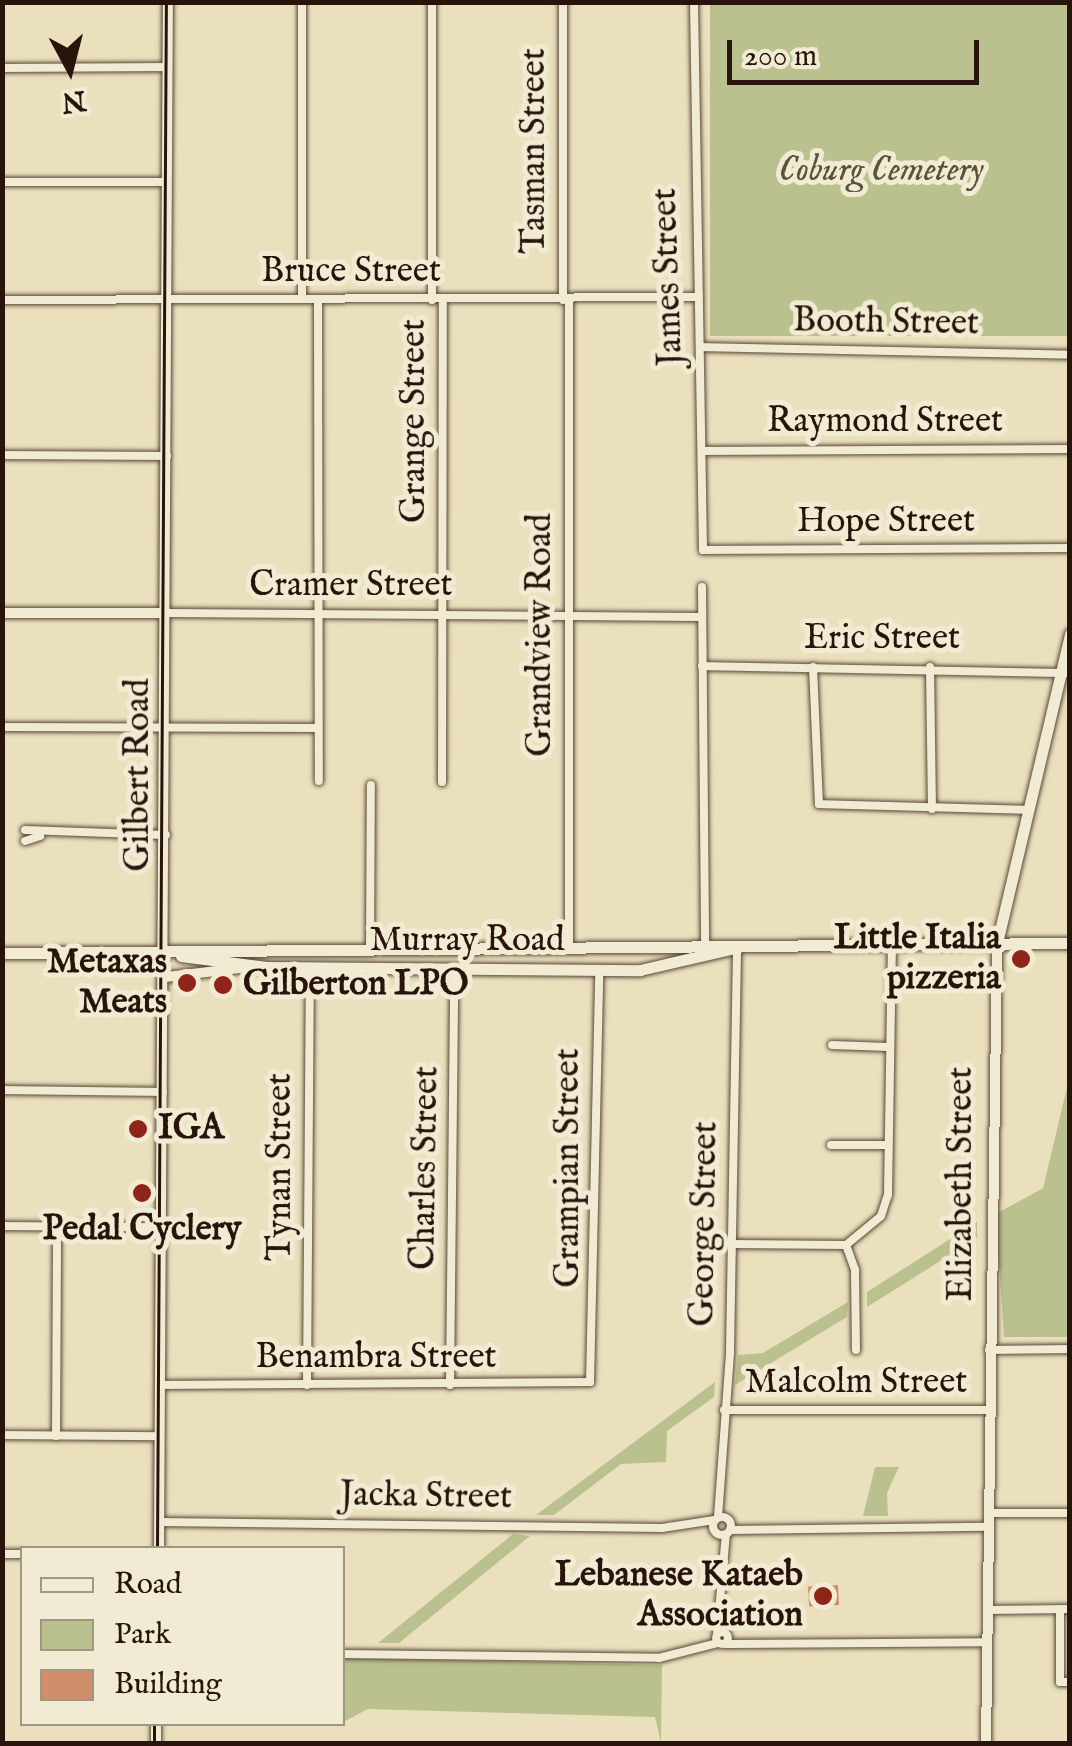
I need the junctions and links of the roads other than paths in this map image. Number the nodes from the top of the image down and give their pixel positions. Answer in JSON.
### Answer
{"nodes":[{"id":1,"x":168,"y":2,"type":"edge"},
{"id":2,"x":302,"y":2,"type":"edge"},
{"id":3,"x":432,"y":2,"type":"edge"},
{"id":4,"x":563,"y":2,"type":"edge"},
{"id":5,"x":694,"y":2,"type":"edge"},
{"id":6,"x":168,"y":67,"type":"junction"},
{"id":7,"x":2,"y":68,"type":"edge"},
{"id":8,"x":2,"y":182,"type":"edge"},
{"id":9,"x":167,"y":182,"type":"junction"},
{"id":10,"x":699,"y":297,"type":"junction"},
{"id":11,"x":302,"y":299,"type":"junction"},
{"id":12,"x":2,"y":300,"type":"edge"},
{"id":13,"x":167,"y":300,"type":"junction"},
{"id":14,"x":318,"y":300,"type":"junction"},
{"id":15,"x":438,"y":300,"type":"junction"},
{"id":16,"x":566,"y":300,"type":"junction"},
{"id":17,"x":701,"y":347,"type":"junction"},
{"id":18,"x":1070,"y":355,"type":"edge"},
{"id":19,"x":1070,"y":449,"type":"edge"},
{"id":20,"x":702,"y":450,"type":"junction"},
{"id":21,"x":2,"y":456,"type":"edge"},
{"id":22,"x":167,"y":456,"type":"junction"},
{"id":23,"x":1070,"y":548,"type":"edge"},
{"id":24,"x":703,"y":550,"type":"joint"},
{"id":25,"x":702,"y":587,"type":"dead end"},
{"id":26,"x":2,"y":613,"type":"edge"},
{"id":27,"x":166,"y":613,"type":"junction"},
{"id":28,"x":317,"y":613,"type":"junction"},
{"id":29,"x":569,"y":613,"type":"junction"},
{"id":30,"x":442,"y":615,"type":"junction"},
{"id":31,"x":700,"y":618,"type":"junction"},
{"id":32,"x":1070,"y":634,"type":"edge"},
{"id":33,"x":702,"y":666,"type":"junction"},
{"id":34,"x":930,"y":666,"type":"junction"},
{"id":35,"x":812,"y":667,"type":"junction"},
{"id":36,"x":1065,"y":672,"type":"edge"},
{"id":37,"x":2,"y":727,"type":"edge"},
{"id":38,"x":166,"y":728,"type":"junction"},
{"id":39,"x":317,"y":728,"type":"junction"},
{"id":40,"x":319,"y":782,"type":"dead end"},
{"id":41,"x":442,"y":782,"type":"dead end"},
{"id":42,"x":371,"y":785,"type":"dead end"},
{"id":43,"x":932,"y":809,"type":"junction"},
{"id":44,"x":1029,"y":810,"type":"junction"},
{"id":45,"x":25,"y":830,"type":"dead end"},
{"id":46,"x":45,"y":835,"type":"junction"},
{"id":47,"x":166,"y":835,"type":"junction"},
{"id":48,"x":25,"y":841,"type":"dead end"},
{"id":49,"x":763,"y":943,"type":"junction"},
{"id":50,"x":892,"y":943,"type":"junction"},
{"id":51,"x":997,"y":943,"type":"junction"},
{"id":52,"x":1070,"y":943,"type":"edge"},
{"id":53,"x":704,"y":946,"type":"junction"},
{"id":54,"x":737,"y":948,"type":"junction"},
{"id":55,"x":311,"y":950,"type":"junction"},
{"id":56,"x":370,"y":950,"type":"junction"},
{"id":57,"x":455,"y":951,"type":"junction"},
{"id":58,"x":569,"y":952,"type":"junction"},
{"id":59,"x":2,"y":953,"type":"edge"},
{"id":60,"x":168,"y":953,"type":"junction"},
{"id":61,"x":599,"y":953,"type":"junction"},
{"id":62,"x":266,"y":967,"type":"junction"},
{"id":63,"x":310,"y":968,"type":"junction"},
{"id":64,"x":370,"y":968,"type":"junction"},
{"id":65,"x":454,"y":969,"type":"junction"},
{"id":66,"x":568,"y":969,"type":"junction"},
{"id":67,"x":598,"y":970,"type":"junction"},
{"id":68,"x":166,"y":977,"type":"junction"},
{"id":69,"x":832,"y":1045,"type":"dead end"},
{"id":70,"x":888,"y":1047,"type":"junction"},
{"id":71,"x":2,"y":1090,"type":"edge"},
{"id":72,"x":164,"y":1092,"type":"junction"},
{"id":73,"x":831,"y":1145,"type":"dead end"},
{"id":74,"x":887,"y":1145,"type":"junction"},
{"id":75,"x":2,"y":1226,"type":"edge"},
{"id":76,"x":58,"y":1226,"type":"junction"},
{"id":77,"x":163,"y":1227,"type":"junction"},
{"id":78,"x":732,"y":1244,"type":"junction"},
{"id":79,"x":846,"y":1245,"type":"junction"},
{"id":80,"x":1070,"y":1349,"type":"edge"},
{"id":81,"x":856,"y":1350,"type":"dead end"},
{"id":82,"x":988,"y":1350,"type":"junction"},
{"id":83,"x":590,"y":1382,"type":"joint"},
{"id":84,"x":160,"y":1385,"type":"junction"},
{"id":85,"x":307,"y":1385,"type":"junction"},
{"id":86,"x":450,"y":1385,"type":"junction"},
{"id":87,"x":724,"y":1410,"type":"junction"},
{"id":88,"x":988,"y":1410,"type":"junction"},
{"id":89,"x":2,"y":1435,"type":"edge"},
{"id":90,"x":56,"y":1436,"type":"junction"},
{"id":91,"x":160,"y":1436,"type":"junction"},
{"id":92,"x":988,"y":1513,"type":"junction"},
{"id":93,"x":1070,"y":1513,"type":"edge"},
{"id":94,"x":159,"y":1522,"type":"junction"},
{"id":95,"x":722,"y":1526,"type":"junction"},
{"id":96,"x":987,"y":1527,"type":"junction"},
{"id":97,"x":158,"y":1546,"type":"edge"},
{"id":98,"x":1065,"y":1609,"type":"edge"},
{"id":99,"x":987,"y":1610,"type":"junction"},
{"id":100,"x":722,"y":1637,"type":"junction"},
{"id":101,"x":986,"y":1642,"type":"junction"},
{"id":102,"x":1065,"y":1649,"type":"edge"},
{"id":103,"x":345,"y":1654,"type":"edge"},
{"id":104,"x":1070,"y":1682,"type":"edge"},
{"id":105,"x":986,"y":1744,"type":"edge"}],
"edges":[{"from":1,"to":6,"type":"street","name":"Gilbert Road"},
{"from":2,"to":11,"type":"street"},
{"from":3,"to":15,"type":"street","name":"Grange Street"},
{"from":4,"to":16,"type":"street","name":"Tasman Street"},
{"from":5,"to":10,"type":"street","name":"James Street"},
{"from":6,"to":7,"type":"street"},
{"from":6,"to":9,"type":"street","name":"Gilbert Road"},
{"from":8,"to":9,"type":"street"},
{"from":9,"to":13,"type":"street","name":"Gilbert Road"},
{"from":10,"to":16,"type":"street","name":"Bruce Street"},
{"from":10,"to":17,"type":"street","name":"James Street"},
{"from":11,"to":13,"type":"street","name":"Bruce Street"},
{"from":11,"to":14,"type":"street","name":"Bruce Street"},
{"from":12,"to":13,"type":"street","name":"Bruce Street"},
{"from":13,"to":22,"type":"street","name":"Gilbert Road"},
{"from":14,"to":15,"type":"street","name":"Bruce Street"},
{"from":14,"to":28,"type":"street"},
{"from":15,"to":16,"type":"street","name":"Bruce Street"},
{"from":15,"to":30,"type":"street","name":"Grange Street"},
{"from":16,"to":29,"type":"street","name":"Grandview Road"},
{"from":17,"to":18,"type":"street","name":"Booth Street"},
{"from":17,"to":20,"type":"street","name":"James Street"},
{"from":19,"to":20,"type":"street","name":"Raymond Street"},
{"from":20,"to":24,"type":"street","name":"James Street"},
{"from":21,"to":22,"type":"street"},
{"from":22,"to":27,"type":"street","name":"Gilbert Road"},
{"from":23,"to":24,"type":"street","name":"Hope Street"},
{"from":25,"to":31,"type":"street"},
{"from":26,"to":27,"type":"street","name":"Cramer Street"},
{"from":27,"to":28,"type":"street","name":"Cramer Street"},
{"from":27,"to":38,"type":"street","name":"Gilbert Road"},
{"from":28,"to":30,"type":"street","name":"Cramer Street"},
{"from":28,"to":39,"type":"street"},
{"from":29,"to":30,"type":"street","name":"Cramer Street"},
{"from":29,"to":31,"type":"street","name":"Cramer Street"},
{"from":29,"to":58,"type":"street","name":"Grandview Road"},
{"from":30,"to":41,"type":"street","name":"Grange Street"},
{"from":31,"to":33,"type":"street"},
{"from":32,"to":36,"type":"main road","name":"Elizabeth Street"},
{"from":33,"to":35,"type":"street","name":"Eric Street"},
{"from":33,"to":53,"type":"street"},
{"from":34,"to":35,"type":"street","name":"Eric Street"},
{"from":34,"to":36,"type":"street","name":"Eric Street"},
{"from":34,"to":43,"type":"street"},
{"from":35,"to":43,"type":"street"},
{"from":36,"to":44,"type":"main road","name":"Elizabeth Street"},
{"from":37,"to":38,"type":"street"},
{"from":38,"to":39,"type":"street"},
{"from":38,"to":47,"type":"street","name":"Gilbert Road"},
{"from":39,"to":40,"type":"street"},
{"from":42,"to":56,"type":"street"},
{"from":43,"to":44,"type":"street"},
{"from":44,"to":51,"type":"main road","name":"Elizabeth Street"},
{"from":45,"to":46,"type":"street"},
{"from":46,"to":47,"type":"street"},
{"from":46,"to":48,"type":"street"},
{"from":47,"to":60,"type":"street","name":"Gilbert Road"},
{"from":49,"to":50,"type":"main road","name":"Murray Road"},
{"from":49,"to":53,"type":"main road","name":"Murray Road"},
{"from":49,"to":54,"type":"main road","name":"Murray Road"},
{"from":50,"to":51,"type":"main road","name":"Murray Road"},
{"from":50,"to":70,"type":"street"},
{"from":51,"to":52,"type":"main road","name":"Murray Road"},
{"from":51,"to":82,"type":"street","name":"Elizabeth Street"},
{"from":53,"to":61,"type":"main road","name":"Murray Road"},
{"from":54,"to":67,"type":"main road","name":"Murray Road"},
{"from":54,"to":78,"type":"street","name":"George Street"},
{"from":55,"to":56,"type":"main road","name":"Murray Road"},
{"from":55,"to":60,"type":"main road","name":"Murray Road"},
{"from":55,"to":63,"type":"main road","name":"Tynan Street"},
{"from":56,"to":57,"type":"main road","name":"Murray Road"},
{"from":56,"to":64,"type":"main road"},
{"from":57,"to":58,"type":"main road","name":"Murray Road"},
{"from":57,"to":65,"type":"main road","name":"Charles Street"},
{"from":58,"to":61,"type":"main road","name":"Murray Road"},
{"from":58,"to":66,"type":"main road","name":"Grandview Road"},
{"from":59,"to":60,"type":"main road","name":"Murray Road"},
{"from":60,"to":62,"type":"main road","name":"Murray Road"},
{"from":60,"to":68,"type":"street","name":"Gilbert Road"},
{"from":61,"to":67,"type":"main road","name":"Grampian Street"},
{"from":62,"to":63,"type":"main road","name":"Murray Road"},
{"from":62,"to":68,"type":"street"},
{"from":63,"to":64,"type":"main road","name":"Murray Road"},
{"from":63,"to":85,"type":"street","name":"Tynan Street"},
{"from":64,"to":65,"type":"main road","name":"Murray Road"},
{"from":65,"to":66,"type":"main road","name":"Murray Road"},
{"from":65,"to":86,"type":"street","name":"Charles Street"},
{"from":66,"to":67,"type":"main road","name":"Murray Road"},
{"from":67,"to":83,"type":"street","name":"Grampian Street"},
{"from":68,"to":72,"type":"street","name":"Gilbert Road"},
{"from":69,"to":70,"type":"street"},
{"from":70,"to":74,"type":"street"},
{"from":71,"to":72,"type":"street"},
{"from":72,"to":77,"type":"street","name":"Gilbert Road"},
{"from":73,"to":74,"type":"street"},
{"from":74,"to":79,"type":"street"},
{"from":75,"to":76,"type":"street"},
{"from":76,"to":77,"type":"street"},
{"from":76,"to":90,"type":"street"},
{"from":77,"to":84,"type":"street","name":"Gilbert Road"},
{"from":78,"to":79,"type":"street"},
{"from":78,"to":87,"type":"street","name":"George Street"},
{"from":79,"to":81,"type":"street"},
{"from":80,"to":82,"type":"street"},
{"from":82,"to":88,"type":"street","name":"Elizabeth Street"},
{"from":83,"to":86,"type":"street","name":"Benambra Street"},
{"from":84,"to":85,"type":"street","name":"Benambra Street"},
{"from":84,"to":91,"type":"street","name":"Gilbert Road"},
{"from":85,"to":86,"type":"street","name":"Benambra Street"},
{"from":87,"to":88,"type":"street","name":"Malcolm Street"},
{"from":87,"to":95,"type":"street","name":"George Street"},
{"from":88,"to":92,"type":"street","name":"Elizabeth Street"},
{"from":89,"to":90,"type":"street"},
{"from":90,"to":91,"type":"street"},
{"from":91,"to":94,"type":"street","name":"Gilbert Road"},
{"from":92,"to":93,"type":"street"},
{"from":92,"to":96,"type":"street","name":"Elizabeth Street"},
{"from":94,"to":95,"type":"street","name":"Jacka Street"},
{"from":94,"to":97,"type":"street","name":"Gilbert Road"},
{"from":95,"to":96,"type":"street"},
{"from":95,"to":100,"type":"street","name":"George Street"},
{"from":96,"to":99,"type":"street","name":"Elizabeth Street"},
{"from":98,"to":99,"type":"street"},
{"from":98,"to":102,"type":"street"},
{"from":99,"to":101,"type":"street","name":"Elizabeth Street"},
{"from":100,"to":101,"type":"street"},
{"from":100,"to":103,"type":"street"},
{"from":101,"to":105,"type":"street","name":"Elizabeth Street"},
{"from":102,"to":104,"type":"street"}]}
